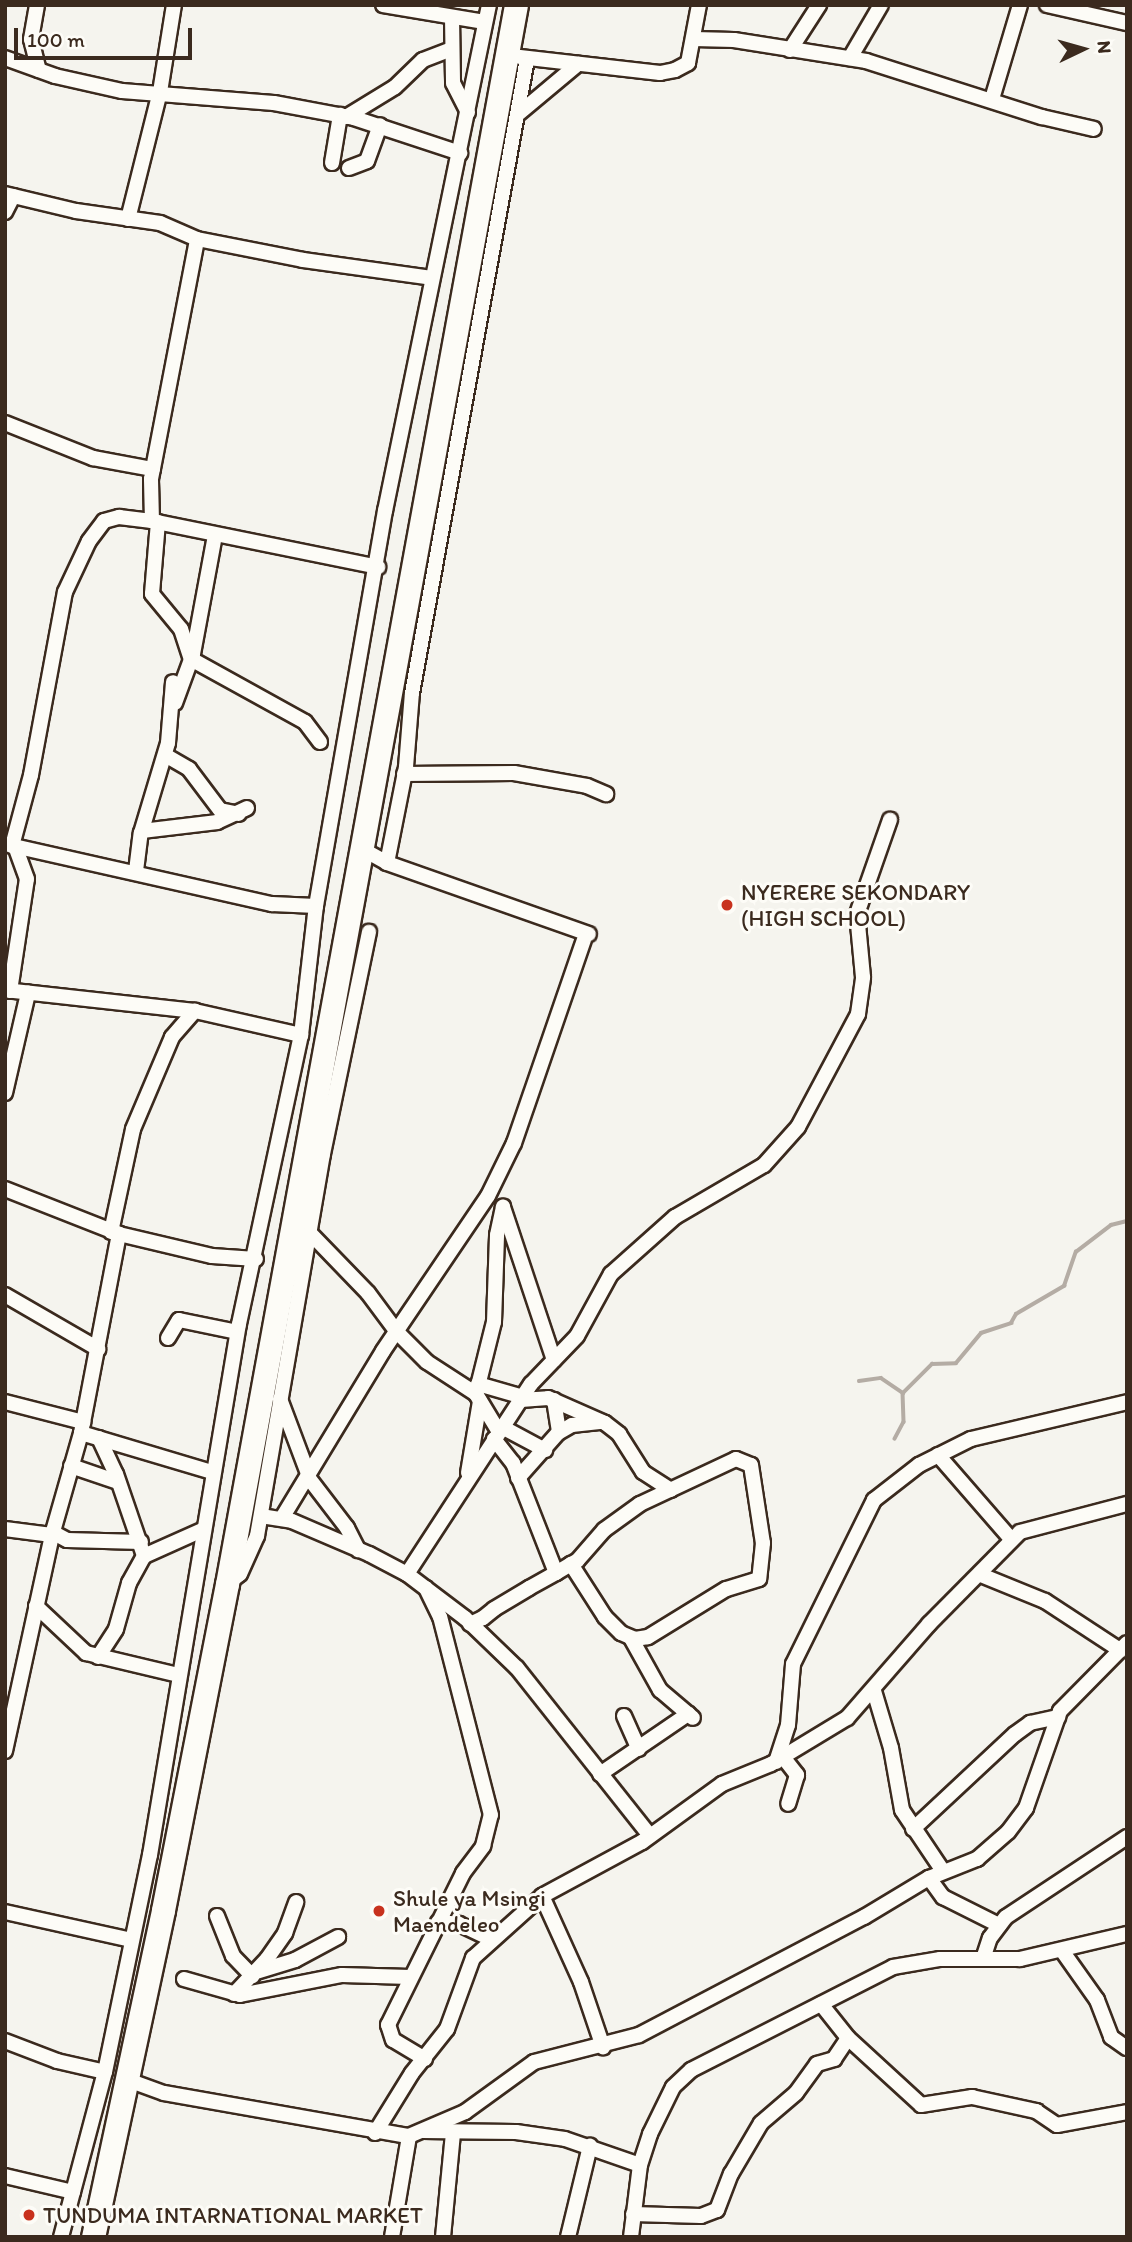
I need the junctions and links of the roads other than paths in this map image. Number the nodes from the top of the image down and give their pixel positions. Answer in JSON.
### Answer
{"nodes":[{"id":1,"x":37,"y":5,"type":"edge"},
{"id":2,"x":174,"y":5,"type":"edge"},
{"id":3,"x":383,"y":5,"type":"edge"},
{"id":4,"x":489,"y":5,"type":"edge"},
{"id":5,"x":516,"y":5,"type":"edge"},
{"id":6,"x":699,"y":5,"type":"edge"},
{"id":7,"x":818,"y":5,"type":"edge"},
{"id":8,"x":881,"y":5,"type":"edge"},
{"id":9,"x":1020,"y":5,"type":"edge"},
{"id":10,"x":1047,"y":5,"type":"edge"},
{"id":11,"x":449,"y":13,"type":"edge"},
{"id":12,"x":485,"y":22,"type":"junction"},
{"id":13,"x":1127,"y":23,"type":"edge"},
{"id":14,"x":694,"y":39,"type":"junction"},
{"id":15,"x":451,"y":49,"type":"junction"},
{"id":16,"x":790,"y":50,"type":"junction"},
{"id":17,"x":517,"y":55,"type":"junction"},
{"id":18,"x":5,"y":58,"type":"edge"},
{"id":19,"x":850,"y":58,"type":"junction"},
{"id":20,"x":578,"y":64,"type":"junction"},
{"id":21,"x":39,"y":70,"type":"junction"},
{"id":22,"x":160,"y":92,"type":"junction"},
{"id":23,"x":992,"y":99,"type":"junction"},
{"id":24,"x":468,"y":112,"type":"junction"},
{"id":25,"x":517,"y":115,"type":"junction"},
{"id":26,"x":343,"y":116,"type":"junction"},
{"id":27,"x":380,"y":125,"type":"junction"},
{"id":28,"x":1094,"y":129,"type":"dead end"},
{"id":29,"x":460,"y":153,"type":"junction"},
{"id":30,"x":332,"y":163,"type":"dead end"},
{"id":31,"x":349,"y":168,"type":"dead end"},
{"id":32,"x":9,"y":195,"type":"edge"},
{"id":33,"x":5,"y":212,"type":"edge"},
{"id":34,"x":128,"y":219,"type":"junction"},
{"id":35,"x":197,"y":239,"type":"junction"},
{"id":36,"x":432,"y":278,"type":"junction"},
{"id":37,"x":5,"y":423,"type":"edge"},
{"id":38,"x":153,"y":469,"type":"junction"},
{"id":39,"x":155,"y":521,"type":"junction"},
{"id":40,"x":215,"y":535,"type":"junction"},
{"id":41,"x":378,"y":567,"type":"junction"},
{"id":42,"x":191,"y":659,"type":"junction"},
{"id":43,"x":173,"y":682,"type":"dead end"},
{"id":44,"x":172,"y":707,"type":"junction"},
{"id":45,"x":320,"y":742,"type":"dead end"},
{"id":46,"x":165,"y":755,"type":"junction"},
{"id":47,"x":404,"y":774,"type":"junction"},
{"id":48,"x":606,"y":794,"type":"dead end"},
{"id":49,"x":890,"y":820,"type":"dead end"},
{"id":50,"x":142,"y":831,"type":"junction"},
{"id":51,"x":11,"y":845,"type":"edge"},
{"id":52,"x":364,"y":850,"type":"junction"},
{"id":53,"x":387,"y":863,"type":"junction"},
{"id":54,"x":136,"y":871,"type":"junction"},
{"id":55,"x":316,"y":906,"type":"junction"},
{"id":56,"x":369,"y":932,"type":"dead end"},
{"id":57,"x":8,"y":990,"type":"edge"},
{"id":58,"x":28,"y":993,"type":"junction"},
{"id":59,"x":195,"y":1012,"type":"junction"},
{"id":60,"x":301,"y":1035,"type":"junction"},
{"id":61,"x":8,"y":1077,"type":"edge"},
{"id":62,"x":5,"y":1093,"type":"edge"},
{"id":63,"x":492,"y":1188,"type":"junction"},
{"id":64,"x":5,"y":1189,"type":"edge"},
{"id":65,"x":503,"y":1208,"type":"junction"},
{"id":66,"x":115,"y":1233,"type":"junction"},
{"id":67,"x":310,"y":1233,"type":"junction"},
{"id":68,"x":256,"y":1259,"type":"junction"},
{"id":69,"x":5,"y":1295,"type":"edge"},
{"id":70,"x":237,"y":1332,"type":"junction"},
{"id":71,"x":397,"y":1332,"type":"junction"},
{"id":72,"x":168,"y":1338,"type":"dead end"},
{"id":73,"x":98,"y":1349,"type":"junction"},
{"id":74,"x":554,"y":1360,"type":"junction"},
{"id":75,"x":478,"y":1393,"type":"junction"},
{"id":76,"x":279,"y":1398,"type":"junction"},
{"id":77,"x":522,"y":1399,"type":"junction"},
{"id":78,"x":554,"y":1400,"type":"junction"},
{"id":79,"x":5,"y":1402,"type":"edge"},
{"id":80,"x":1127,"y":1402,"type":"edge"},
{"id":81,"x":602,"y":1422,"type":"junction"},
{"id":82,"x":82,"y":1427,"type":"junction"},
{"id":83,"x":498,"y":1432,"type":"junction"},
{"id":84,"x":559,"y":1432,"type":"junction"},
{"id":85,"x":99,"y":1438,"type":"junction"},
{"id":86,"x":545,"y":1450,"type":"junction"},
{"id":87,"x":938,"y":1455,"type":"junction"},
{"id":88,"x":72,"y":1466,"type":"junction"},
{"id":89,"x":212,"y":1472,"type":"junction"},
{"id":90,"x":309,"y":1476,"type":"junction"},
{"id":91,"x":467,"y":1478,"type":"junction"},
{"id":92,"x":518,"y":1478,"type":"junction"},
{"id":93,"x":118,"y":1482,"type":"junction"},
{"id":94,"x":671,"y":1490,"type":"junction"},
{"id":95,"x":1127,"y":1504,"type":"edge"},
{"id":96,"x":261,"y":1516,"type":"junction"},
{"id":97,"x":282,"y":1518,"type":"junction"},
{"id":98,"x":5,"y":1529,"type":"edge"},
{"id":99,"x":202,"y":1530,"type":"junction"},
{"id":100,"x":52,"y":1534,"type":"junction"},
{"id":101,"x":1011,"y":1539,"type":"junction"},
{"id":102,"x":143,"y":1549,"type":"junction"},
{"id":103,"x":358,"y":1550,"type":"junction"},
{"id":104,"x":571,"y":1564,"type":"junction"},
{"id":105,"x":556,"y":1573,"type":"junction"},
{"id":106,"x":407,"y":1574,"type":"junction"},
{"id":107,"x":981,"y":1575,"type":"junction"},
{"id":108,"x":227,"y":1584,"type":"junction"},
{"id":109,"x":426,"y":1588,"type":"junction"},
{"id":110,"x":36,"y":1606,"type":"junction"},
{"id":111,"x":471,"y":1624,"type":"junction"},
{"id":112,"x":631,"y":1638,"type":"junction"},
{"id":113,"x":1123,"y":1647,"type":"edge"},
{"id":114,"x":98,"y":1657,"type":"junction"},
{"id":115,"x":178,"y":1675,"type":"junction"},
{"id":116,"x":874,"y":1691,"type":"junction"},
{"id":117,"x":624,"y":1716,"type":"dead end"},
{"id":118,"x":1058,"y":1717,"type":"junction"},
{"id":119,"x":639,"y":1749,"type":"junction"},
{"id":120,"x":5,"y":1751,"type":"edge"},
{"id":121,"x":780,"y":1759,"type":"junction"},
{"id":122,"x":600,"y":1774,"type":"junction"},
{"id":123,"x":788,"y":1804,"type":"dead end"},
{"id":124,"x":913,"y":1829,"type":"junction"},
{"id":125,"x":650,"y":1836,"type":"junction"},
{"id":126,"x":1127,"y":1838,"type":"edge"},
{"id":127,"x":150,"y":1854,"type":"junction"},
{"id":128,"x":174,"y":1860,"type":"junction"},
{"id":129,"x":943,"y":1871,"type":"junction"},
{"id":130,"x":929,"y":1878,"type":"junction"},
{"id":131,"x":542,"y":1896,"type":"junction"},
{"id":132,"x":296,"y":1902,"type":"dead end"},
{"id":133,"x":139,"y":1905,"type":"junction"},
{"id":134,"x":163,"y":1910,"type":"junction"},
{"id":135,"x":5,"y":1912,"type":"edge"},
{"id":136,"x":216,"y":1916,"type":"dead end"},
{"id":137,"x":438,"y":1922,"type":"junction"},
{"id":138,"x":999,"y":1924,"type":"junction"},
{"id":139,"x":1127,"y":1934,"type":"edge"},
{"id":140,"x":338,"y":1937,"type":"dead end"},
{"id":141,"x":491,"y":1939,"type":"junction"},
{"id":142,"x":131,"y":1940,"type":"junction"},
{"id":143,"x":1063,"y":1952,"type":"junction"},
{"id":144,"x":983,"y":1958,"type":"junction"},
{"id":145,"x":254,"y":1974,"type":"junction"},
{"id":146,"x":410,"y":1977,"type":"junction"},
{"id":147,"x":184,"y":1979,"type":"dead end"},
{"id":148,"x":234,"y":1994,"type":"junction"},
{"id":149,"x":821,"y":2004,"type":"junction"},
{"id":150,"x":848,"y":2038,"type":"junction"},
{"id":151,"x":5,"y":2041,"type":"edge"},
{"id":152,"x":603,"y":2047,"type":"junction"},
{"id":153,"x":1127,"y":2048,"type":"edge"},
{"id":154,"x":425,"y":2059,"type":"junction"},
{"id":155,"x":106,"y":2072,"type":"junction"},
{"id":156,"x":128,"y":2080,"type":"junction"},
{"id":157,"x":1127,"y":2112,"type":"edge"},
{"id":158,"x":375,"y":2133,"type":"junction"},
{"id":159,"x":416,"y":2133,"type":"junction"},
{"id":160,"x":453,"y":2134,"type":"junction"},
{"id":161,"x":590,"y":2146,"type":"junction"},
{"id":162,"x":640,"y":2165,"type":"junction"},
{"id":163,"x":5,"y":2176,"type":"edge"},
{"id":164,"x":73,"y":2192,"type":"junction"},
{"id":165,"x":633,"y":2214,"type":"junction"},
{"id":166,"x":61,"y":2237,"type":"edge"},
{"id":167,"x":93,"y":2237,"type":"edge"},
{"id":168,"x":392,"y":2237,"type":"edge"},
{"id":169,"x":443,"y":2237,"type":"edge"},
{"id":170,"x":568,"y":2237,"type":"edge"},
{"id":171,"x":631,"y":2237,"type":"edge"}],
"edges":[{"from":1,"to":21,"type":"street"},
{"from":2,"to":22,"type":"street"},
{"from":3,"to":11,"type":"street"},
{"from":4,"to":12,"type":"street"},
{"from":5,"to":17,"type":"highway"},
{"from":6,"to":14,"type":"street"},
{"from":7,"to":16,"type":"street"},
{"from":8,"to":19,"type":"street"},
{"from":9,"to":23,"type":"street"},
{"from":10,"to":13,"type":"street"},
{"from":11,"to":12,"type":"street"},
{"from":11,"to":15,"type":"street"},
{"from":12,"to":24,"type":"street"},
{"from":14,"to":16,"type":"street"},
{"from":14,"to":20,"type":"street"},
{"from":15,"to":24,"type":"street"},
{"from":15,"to":26,"type":"street"},
{"from":16,"to":19,"type":"street"},
{"from":17,"to":20,"type":"street"},
{"from":17,"to":25,"type":"street"},
{"from":17,"to":52,"type":"highway"},
{"from":18,"to":21,"type":"street"},
{"from":19,"to":23,"type":"street"},
{"from":20,"to":25,"type":"street"},
{"from":21,"to":22,"type":"street"},
{"from":22,"to":26,"type":"street"},
{"from":22,"to":34,"type":"street"},
{"from":23,"to":28,"type":"street"},
{"from":24,"to":29,"type":"street"},
{"from":25,"to":47,"type":"street"},
{"from":26,"to":27,"type":"street"},
{"from":26,"to":30,"type":"street"},
{"from":27,"to":29,"type":"street"},
{"from":27,"to":31,"type":"street"},
{"from":29,"to":36,"type":"street"},
{"from":32,"to":33,"type":"street"},
{"from":32,"to":34,"type":"street"},
{"from":34,"to":35,"type":"street"},
{"from":35,"to":36,"type":"street"},
{"from":35,"to":38,"type":"street"},
{"from":36,"to":41,"type":"street"},
{"from":37,"to":38,"type":"street"},
{"from":38,"to":39,"type":"street"},
{"from":39,"to":40,"type":"street"},
{"from":39,"to":42,"type":"street"},
{"from":39,"to":51,"type":"street"},
{"from":40,"to":41,"type":"street"},
{"from":40,"to":42,"type":"street"},
{"from":41,"to":55,"type":"street"},
{"from":42,"to":44,"type":"street"},
{"from":42,"to":45,"type":"street"},
{"from":43,"to":44,"type":"street"},
{"from":44,"to":46,"type":"street"},
{"from":46,"to":50,"type":"street"},
{"from":46,"to":50,"type":"street"},
{"from":47,"to":48,"type":"street"},
{"from":47,"to":53,"type":"street"},
{"from":49,"to":74,"type":"street"},
{"from":50,"to":54,"type":"street"},
{"from":51,"to":54,"type":"street"},
{"from":51,"to":57,"type":"street"},
{"from":52,"to":53,"type":"street"},
{"from":52,"to":108,"type":"highway"},
{"from":53,"to":63,"type":"street"},
{"from":54,"to":55,"type":"street"},
{"from":55,"to":60,"type":"street"},
{"from":56,"to":67,"type":"street"},
{"from":57,"to":58,"type":"street"},
{"from":58,"to":59,"type":"street"},
{"from":58,"to":61,"type":"street"},
{"from":59,"to":60,"type":"street"},
{"from":59,"to":66,"type":"street"},
{"from":60,"to":68,"type":"street"},
{"from":61,"to":62,"type":"street"},
{"from":63,"to":65,"type":"street"},
{"from":63,"to":71,"type":"street"},
{"from":64,"to":66,"type":"street"},
{"from":65,"to":74,"type":"street"},
{"from":65,"to":75,"type":"street"},
{"from":66,"to":68,"type":"street"},
{"from":66,"to":73,"type":"street"},
{"from":67,"to":71,"type":"street"},
{"from":67,"to":76,"type":"street"},
{"from":68,"to":70,"type":"street"},
{"from":69,"to":73,"type":"street"},
{"from":70,"to":72,"type":"street"},
{"from":70,"to":89,"type":"street"},
{"from":71,"to":75,"type":"street"},
{"from":71,"to":90,"type":"street"},
{"from":73,"to":82,"type":"street"},
{"from":74,"to":77,"type":"street"},
{"from":75,"to":77,"type":"street"},
{"from":75,"to":83,"type":"street"},
{"from":75,"to":91,"type":"street"},
{"from":76,"to":90,"type":"street"},
{"from":76,"to":96,"type":"street"},
{"from":77,"to":78,"type":"street"},
{"from":77,"to":83,"type":"street"},
{"from":78,"to":81,"type":"street"},
{"from":78,"to":84,"type":"street"},
{"from":79,"to":82,"type":"street"},
{"from":80,"to":87,"type":"street"},
{"from":81,"to":84,"type":"street"},
{"from":81,"to":94,"type":"street"},
{"from":82,"to":85,"type":"street"},
{"from":82,"to":88,"type":"street"},
{"from":83,"to":86,"type":"street"},
{"from":83,"to":91,"type":"street"},
{"from":83,"to":92,"type":"street"},
{"from":84,"to":86,"type":"street"},
{"from":85,"to":89,"type":"street"},
{"from":85,"to":93,"type":"street"},
{"from":86,"to":92,"type":"street"},
{"from":87,"to":101,"type":"street"},
{"from":87,"to":121,"type":"street"},
{"from":88,"to":93,"type":"street"},
{"from":88,"to":100,"type":"street"},
{"from":89,"to":99,"type":"street"},
{"from":90,"to":97,"type":"street"},
{"from":90,"to":103,"type":"street"},
{"from":91,"to":106,"type":"street"},
{"from":92,"to":105,"type":"street"},
{"from":93,"to":102,"type":"street"},
{"from":94,"to":104,"type":"street"},
{"from":94,"to":112,"type":"street"},
{"from":95,"to":101,"type":"street"},
{"from":96,"to":97,"type":"street"},
{"from":96,"to":108,"type":"street"},
{"from":97,"to":103,"type":"street"},
{"from":98,"to":100,"type":"street"},
{"from":99,"to":102,"type":"street"},
{"from":99,"to":115,"type":"street"},
{"from":100,"to":102,"type":"street"},
{"from":100,"to":110,"type":"street"},
{"from":101,"to":107,"type":"street"},
{"from":102,"to":114,"type":"street"},
{"from":103,"to":106,"type":"street"},
{"from":104,"to":105,"type":"street"},
{"from":104,"to":112,"type":"street"},
{"from":105,"to":111,"type":"street"},
{"from":106,"to":109,"type":"street"},
{"from":107,"to":113,"type":"street"},
{"from":107,"to":116,"type":"street"},
{"from":108,"to":128,"type":"highway"},
{"from":109,"to":111,"type":"street"},
{"from":109,"to":137,"type":"street"},
{"from":110,"to":114,"type":"street"},
{"from":110,"to":120,"type":"street"},
{"from":111,"to":122,"type":"street"},
{"from":112,"to":119,"type":"street"},
{"from":113,"to":118,"type":"street"},
{"from":114,"to":115,"type":"street"},
{"from":115,"to":127,"type":"street"},
{"from":116,"to":121,"type":"street"},
{"from":116,"to":124,"type":"street"},
{"from":117,"to":119,"type":"street"},
{"from":118,"to":124,"type":"street"},
{"from":118,"to":129,"type":"street"},
{"from":119,"to":122,"type":"street"},
{"from":121,"to":123,"type":"street"},
{"from":121,"to":125,"type":"street"},
{"from":122,"to":125,"type":"street"},
{"from":124,"to":129,"type":"street"},
{"from":125,"to":131,"type":"street"},
{"from":126,"to":138,"type":"street"},
{"from":127,"to":128,"type":"street"},
{"from":127,"to":133,"type":"street"},
{"from":128,"to":134,"type":"highway"},
{"from":129,"to":130,"type":"street"},
{"from":130,"to":138,"type":"street"},
{"from":130,"to":152,"type":"street"},
{"from":131,"to":141,"type":"street"},
{"from":131,"to":152,"type":"street"},
{"from":132,"to":145,"type":"street"},
{"from":133,"to":134,"type":"street"},
{"from":133,"to":142,"type":"street"},
{"from":134,"to":156,"type":"highway"},
{"from":135,"to":142,"type":"street"},
{"from":136,"to":145,"type":"street"},
{"from":137,"to":141,"type":"street"},
{"from":137,"to":146,"type":"street"},
{"from":138,"to":144,"type":"street"},
{"from":139,"to":143,"type":"street"},
{"from":140,"to":145,"type":"street"},
{"from":141,"to":154,"type":"street"},
{"from":142,"to":155,"type":"street"},
{"from":143,"to":144,"type":"street"},
{"from":143,"to":153,"type":"street"},
{"from":144,"to":149,"type":"street"},
{"from":145,"to":148,"type":"street"},
{"from":146,"to":148,"type":"street"},
{"from":146,"to":154,"type":"street"},
{"from":147,"to":148,"type":"street"},
{"from":149,"to":150,"type":"street"},
{"from":149,"to":162,"type":"street"},
{"from":150,"to":157,"type":"street"},
{"from":150,"to":165,"type":"street"},
{"from":151,"to":155,"type":"street"},
{"from":152,"to":159,"type":"street"},
{"from":154,"to":158,"type":"street"},
{"from":155,"to":164,"type":"street"},
{"from":156,"to":158,"type":"street"},
{"from":156,"to":167,"type":"highway"},
{"from":158,"to":159,"type":"street"},
{"from":159,"to":160,"type":"street"},
{"from":159,"to":168,"type":"street"},
{"from":160,"to":161,"type":"street"},
{"from":160,"to":169,"type":"street"},
{"from":161,"to":162,"type":"street"},
{"from":161,"to":170,"type":"street"},
{"from":162,"to":165,"type":"street"},
{"from":163,"to":164,"type":"street"},
{"from":164,"to":166,"type":"street"},
{"from":165,"to":171,"type":"street"}]}
